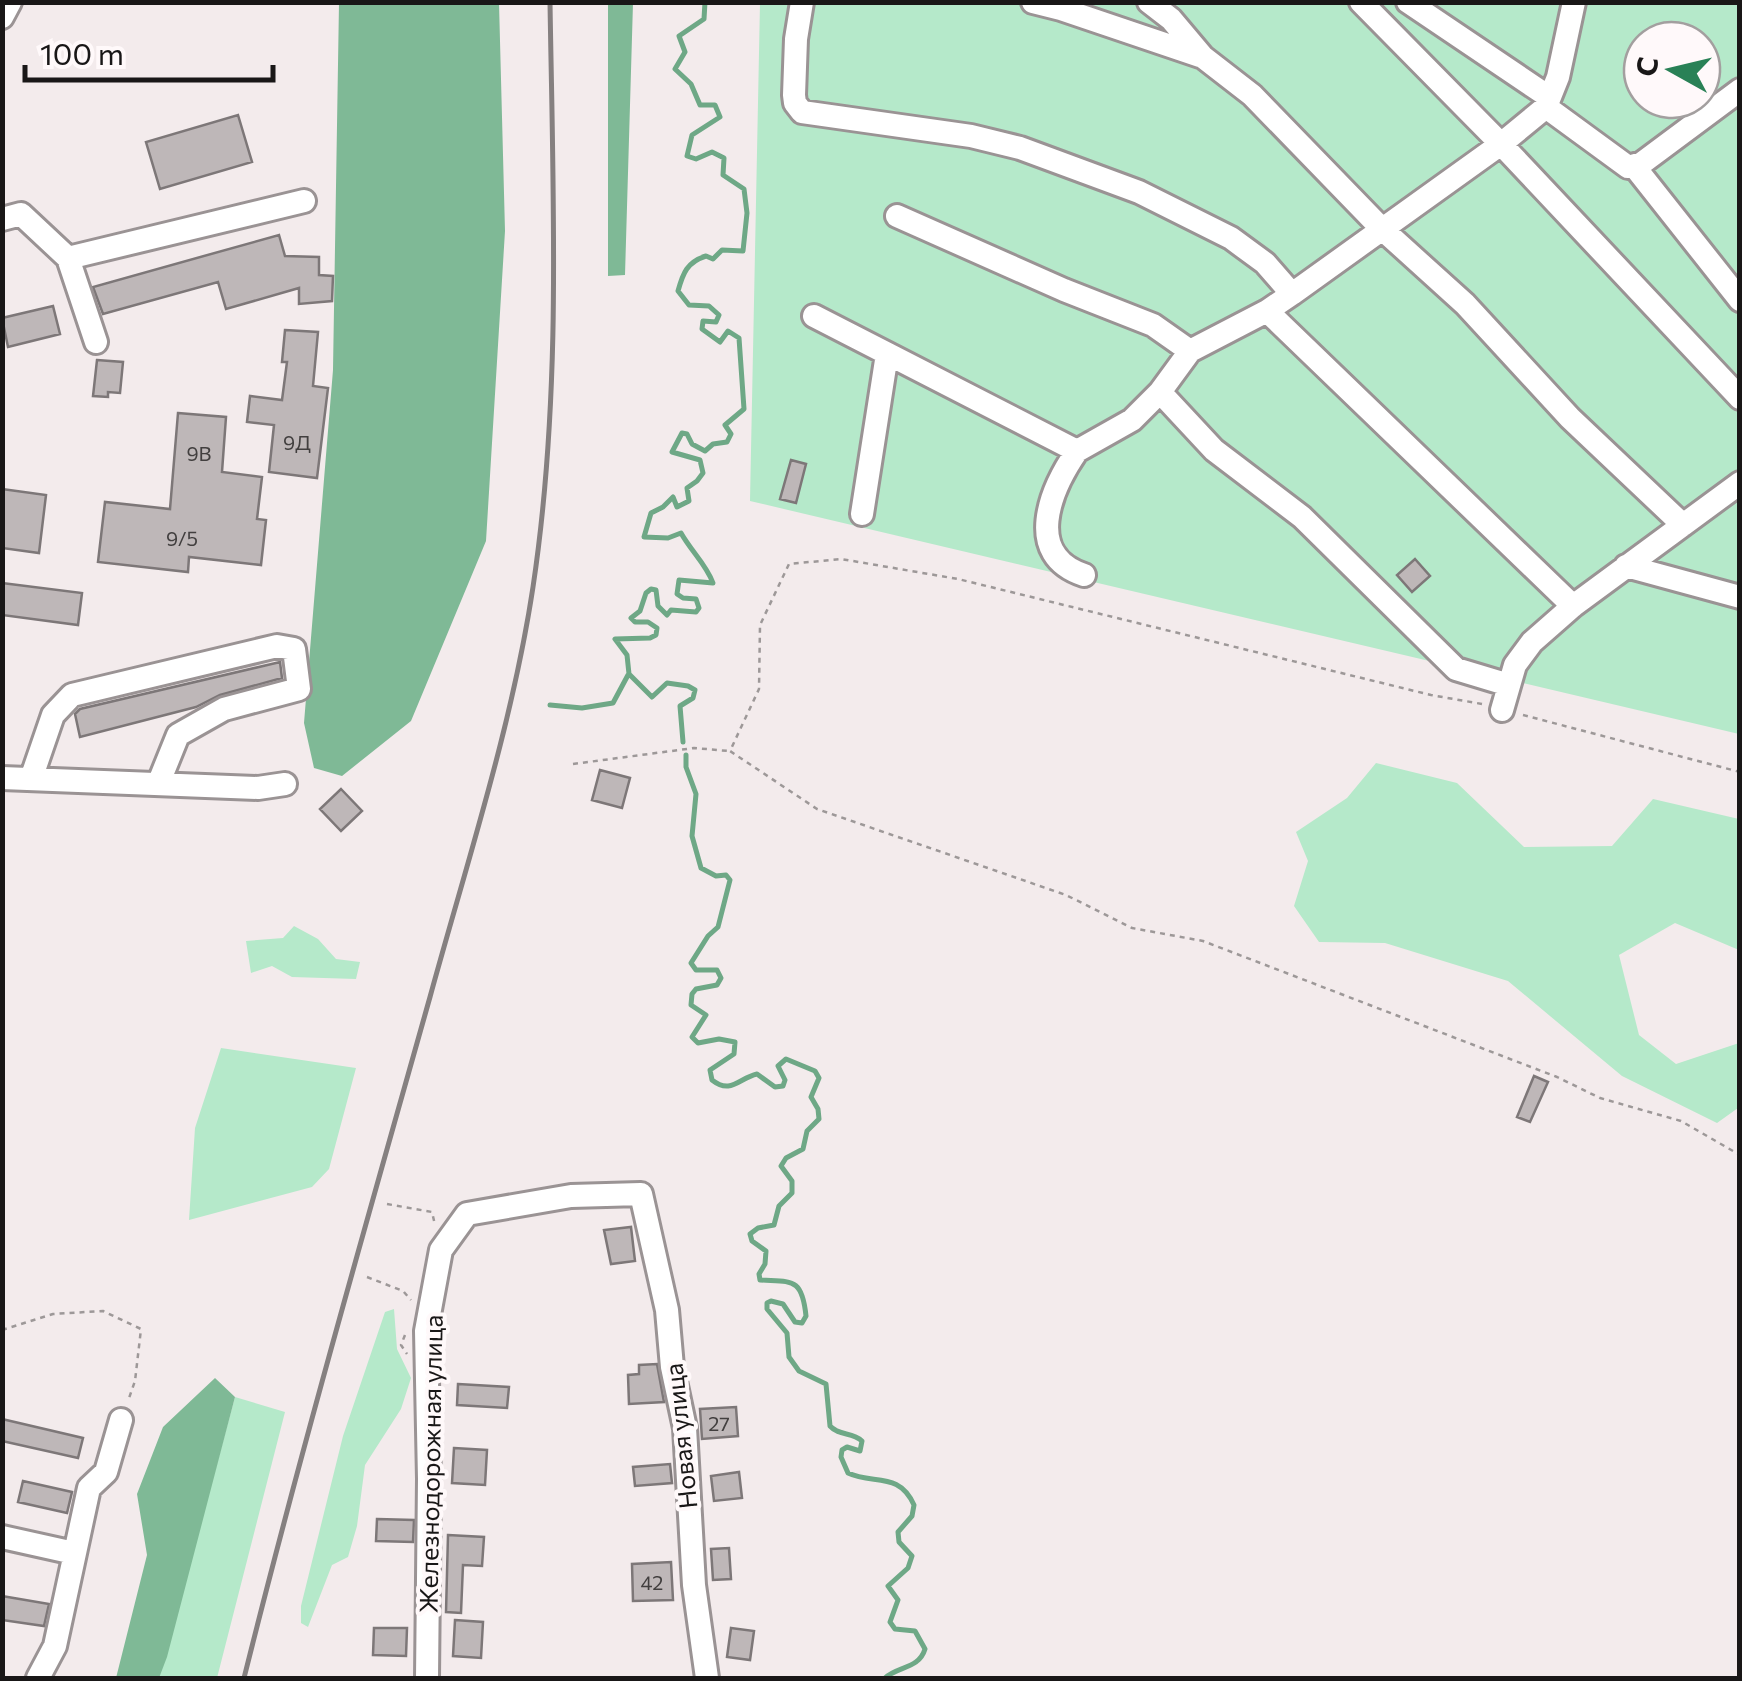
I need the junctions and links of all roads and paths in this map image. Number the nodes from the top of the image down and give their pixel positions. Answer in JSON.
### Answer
{"nodes":[{"id":1,"x":10,"y":2,"type":"edge"},
{"id":2,"x":802,"y":2,"type":"edge"},
{"id":3,"x":1033,"y":2,"type":"edge"},
{"id":4,"x":1150,"y":2,"type":"edge"},
{"id":5,"x":1361,"y":2,"type":"edge"},
{"id":6,"x":1408,"y":2,"type":"edge"},
{"id":7,"x":1574,"y":2,"type":"edge"},
{"id":8,"x":1440,"y":14,"type":"edge"},
{"id":9,"x":2,"y":16,"type":"edge"},
{"id":10,"x":1203,"y":57,"type":"junction"},
{"id":11,"x":1740,"y":90,"type":"edge"},
{"id":12,"x":1548,"y":102,"type":"junction"},
{"id":13,"x":1501,"y":144,"type":"junction"},
{"id":14,"x":1634,"y":166,"type":"junction"},
{"id":15,"x":304,"y":201,"type":"dead end"},
{"id":16,"x":897,"y":216,"type":"dead end"},
{"id":17,"x":2,"y":219,"type":"edge"},
{"id":18,"x":1381,"y":228,"type":"junction"},
{"id":19,"x":68,"y":258,"type":"junction"},
{"id":20,"x":1292,"y":294,"type":"junction"},
{"id":21,"x":1739,"y":298,"type":"edge"},
{"id":22,"x":1268,"y":311,"type":"junction"},
{"id":23,"x":814,"y":316,"type":"dead end"},
{"id":24,"x":96,"y":342,"type":"dead end"},
{"id":25,"x":1190,"y":351,"type":"junction"},
{"id":26,"x":887,"y":354,"type":"junction"},
{"id":27,"x":1160,"y":392,"type":"junction"},
{"id":28,"x":1740,"y":398,"type":"edge"},
{"id":29,"x":1077,"y":451,"type":"junction"},
{"id":30,"x":1740,"y":483,"type":"edge"},
{"id":31,"x":862,"y":514,"type":"dead end"},
{"id":32,"x":1683,"y":525,"type":"junction"},
{"id":33,"x":1626,"y":566,"type":"junction"},
{"id":34,"x":1084,"y":575,"type":"dead end"},
{"id":35,"x":1740,"y":597,"type":"edge"},
{"id":36,"x":1573,"y":606,"type":"junction"},
{"id":37,"x":1509,"y":684,"type":"junction"},
{"id":38,"x":1502,"y":710,"type":"junction"},
{"id":39,"x":730,"y":751,"type":"junction"},
{"id":40,"x":574,"y":764,"type":"dead end"},
{"id":41,"x":1740,"y":772,"type":"edge"},
{"id":42,"x":2,"y":778,"type":"edge"},
{"id":43,"x":30,"y":779,"type":"junction"},
{"id":44,"x":159,"y":782,"type":"junction"},
{"id":45,"x":285,"y":784,"type":"dead end"},
{"id":46,"x":1740,"y":1155,"type":"edge"},
{"id":47,"x":641,"y":1194,"type":"joint"},
{"id":48,"x":387,"y":1204,"type":"dead end"},
{"id":49,"x":432,"y":1212,"type":"dead end"},
{"id":50,"x":367,"y":1277,"type":"dead end"},
{"id":51,"x":402,"y":1291,"type":"dead end"},
{"id":52,"x":2,"y":1330,"type":"edge"},
{"id":53,"x":121,"y":1420,"type":"joint"},
{"id":54,"x":2,"y":1537,"type":"edge"},
{"id":55,"x":74,"y":1554,"type":"junction"},
{"id":56,"x":38,"y":1678,"type":"edge"},
{"id":57,"x":427,"y":1678,"type":"edge"},
{"id":58,"x":708,"y":1678,"type":"edge"}],
"edges":[{"from":1,"to":9,"type":"street"},
{"from":2,"to":20,"type":"street"},
{"from":3,"to":10,"type":"street"},
{"from":4,"to":10,"type":"street"},
{"from":5,"to":13,"type":"street"},
{"from":6,"to":8,"type":"street"},
{"from":7,"to":12,"type":"street"},
{"from":8,"to":12,"type":"street"},
{"from":10,"to":18,"type":"street"},
{"from":11,"to":14,"type":"street"},
{"from":12,"to":13,"type":"street"},
{"from":12,"to":14,"type":"street"},
{"from":13,"to":18,"type":"street"},
{"from":13,"to":28,"type":"street"},
{"from":14,"to":21,"type":"street"},
{"from":15,"to":19,"type":"street"},
{"from":16,"to":25,"type":"street"},
{"from":17,"to":19,"type":"street"},
{"from":18,"to":20,"type":"street"},
{"from":18,"to":32,"type":"street"},
{"from":19,"to":24,"type":"street"},
{"from":20,"to":22,"type":"street"},
{"from":22,"to":25,"type":"street"},
{"from":22,"to":36,"type":"street"},
{"from":23,"to":26,"type":"street"},
{"from":25,"to":27,"type":"street"},
{"from":26,"to":29,"type":"street"},
{"from":26,"to":31,"type":"street"},
{"from":27,"to":29,"type":"street"},
{"from":27,"to":37,"type":"street"},
{"from":29,"to":34,"type":"street"},
{"from":30,"to":32,"type":"street"},
{"from":32,"to":33,"type":"street"},
{"from":33,"to":35,"type":"street"},
{"from":33,"to":36,"type":"street"},
{"from":36,"to":37,"type":"street"},
{"from":37,"to":38,"type":"street"},
{"from":38,"to":39,"type":"path"},
{"from":38,"to":41,"type":"path"},
{"from":39,"to":40,"type":"path"},
{"from":39,"to":46,"type":"path"},
{"from":42,"to":43,"type":"street"},
{"from":43,"to":44,"type":"street"},
{"from":43,"to":44,"type":"street"},
{"from":44,"to":45,"type":"street"},
{"from":47,"to":57,"type":"street","name":"Железнодорожная улица"},
{"from":47,"to":58,"type":"street","name":"Новая улица"},
{"from":48,"to":49,"type":"path"},
{"from":50,"to":51,"type":"path"},
{"from":52,"to":53,"type":"path"},
{"from":53,"to":55,"type":"street"},
{"from":54,"to":55,"type":"street"},
{"from":55,"to":56,"type":"street"}]}
